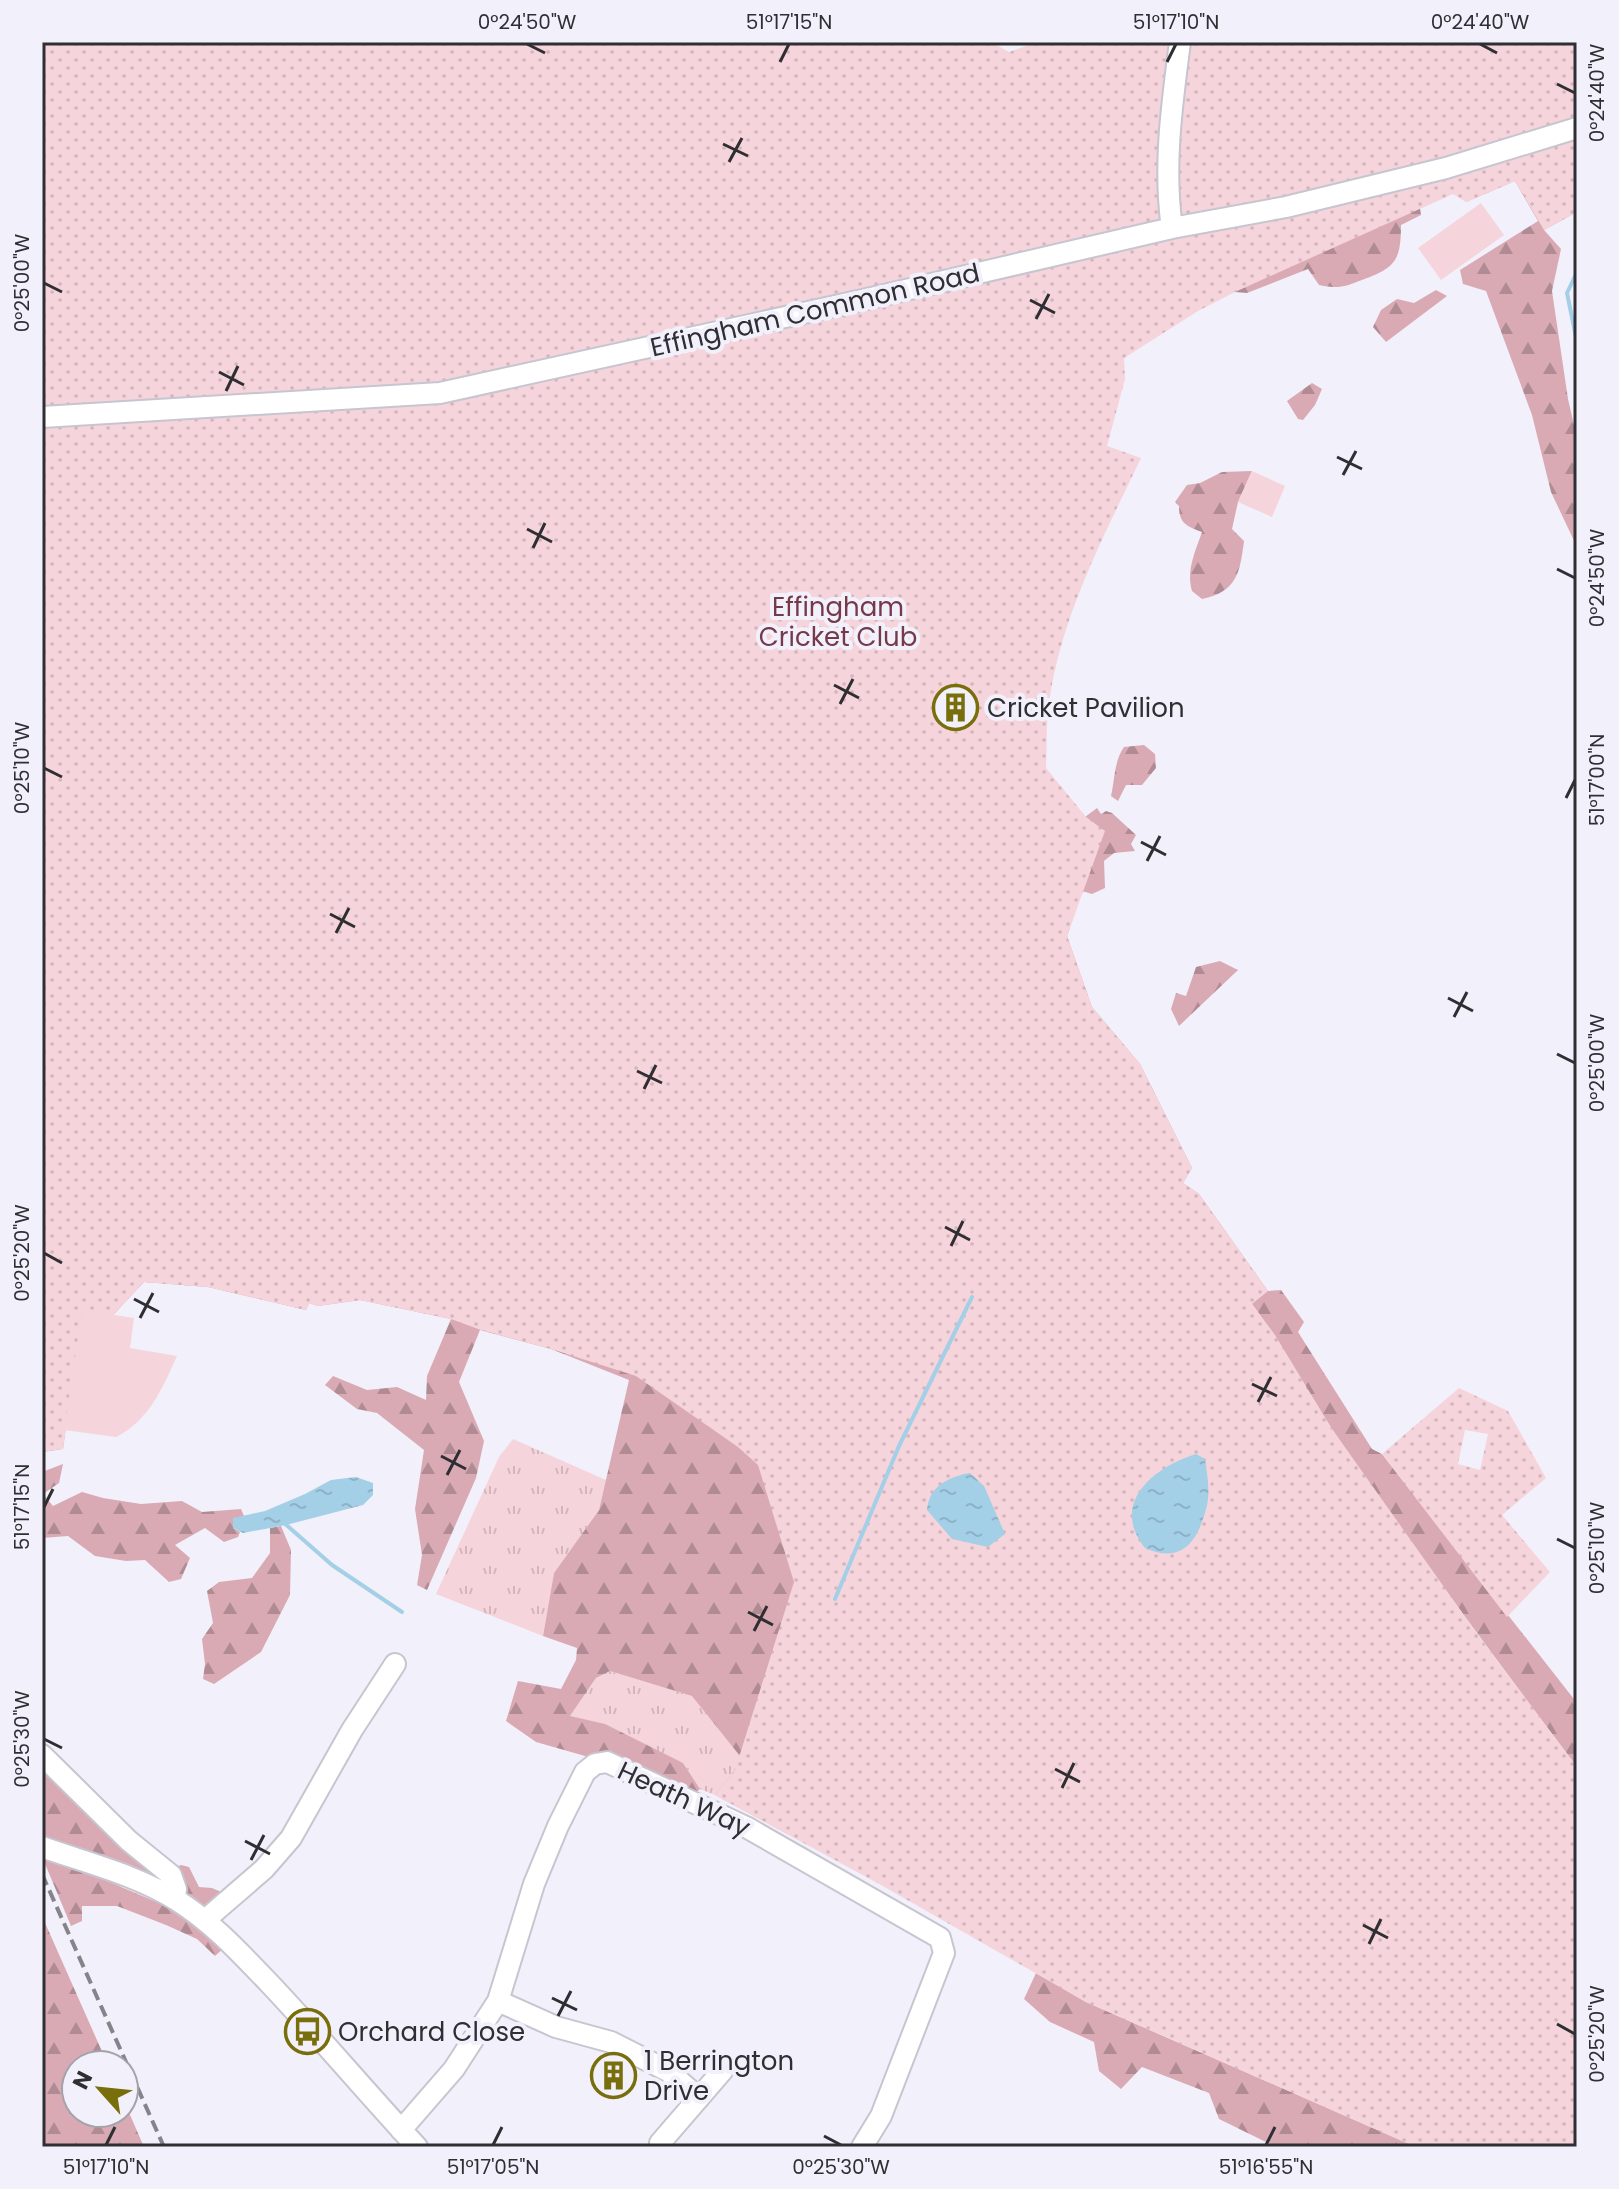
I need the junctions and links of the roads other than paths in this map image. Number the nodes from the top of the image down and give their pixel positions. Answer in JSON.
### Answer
{"nodes":[{"id":1,"x":1180,"y":42,"type":"edge"},
{"id":2,"x":1577,"y":128,"type":"edge"},
{"id":3,"x":1172,"y":228,"type":"junction"},
{"id":4,"x":42,"y":417,"type":"edge"},
{"id":5,"x":395,"y":1664,"type":"dead end"},
{"id":6,"x":42,"y":1755,"type":"edge"},
{"id":7,"x":42,"y":1847,"type":"edge"},
{"id":8,"x":175,"y":1899,"type":"junction"},
{"id":9,"x":205,"y":1920,"type":"junction"},
{"id":10,"x":498,"y":2001,"type":"junction"},
{"id":11,"x":723,"y":2070,"type":"dead end"},
{"id":12,"x":699,"y":2098,"type":"junction"},
{"id":13,"x":401,"y":2130,"type":"junction"},
{"id":14,"x":660,"y":2143,"type":"dead end"},
{"id":15,"x":417,"y":2147,"type":"edge"},
{"id":16,"x":862,"y":2147,"type":"edge"}],
"edges":[{"from":1,"to":3,"type":"street"},
{"from":2,"to":3,"type":"street","name":"Effingham Common Road"},
{"from":3,"to":4,"type":"street","name":"Effingham Common Road"},
{"from":5,"to":9,"type":"street"},
{"from":6,"to":8,"type":"street"},
{"from":7,"to":8,"type":"street"},
{"from":8,"to":9,"type":"street"},
{"from":9,"to":13,"type":"street"},
{"from":10,"to":12,"type":"street"},
{"from":10,"to":13,"type":"street","name":"Heath Way"},
{"from":10,"to":16,"type":"street","name":"Heath Way"},
{"from":11,"to":12,"type":"street"},
{"from":12,"to":14,"type":"street"},
{"from":13,"to":15,"type":"street"}]}
